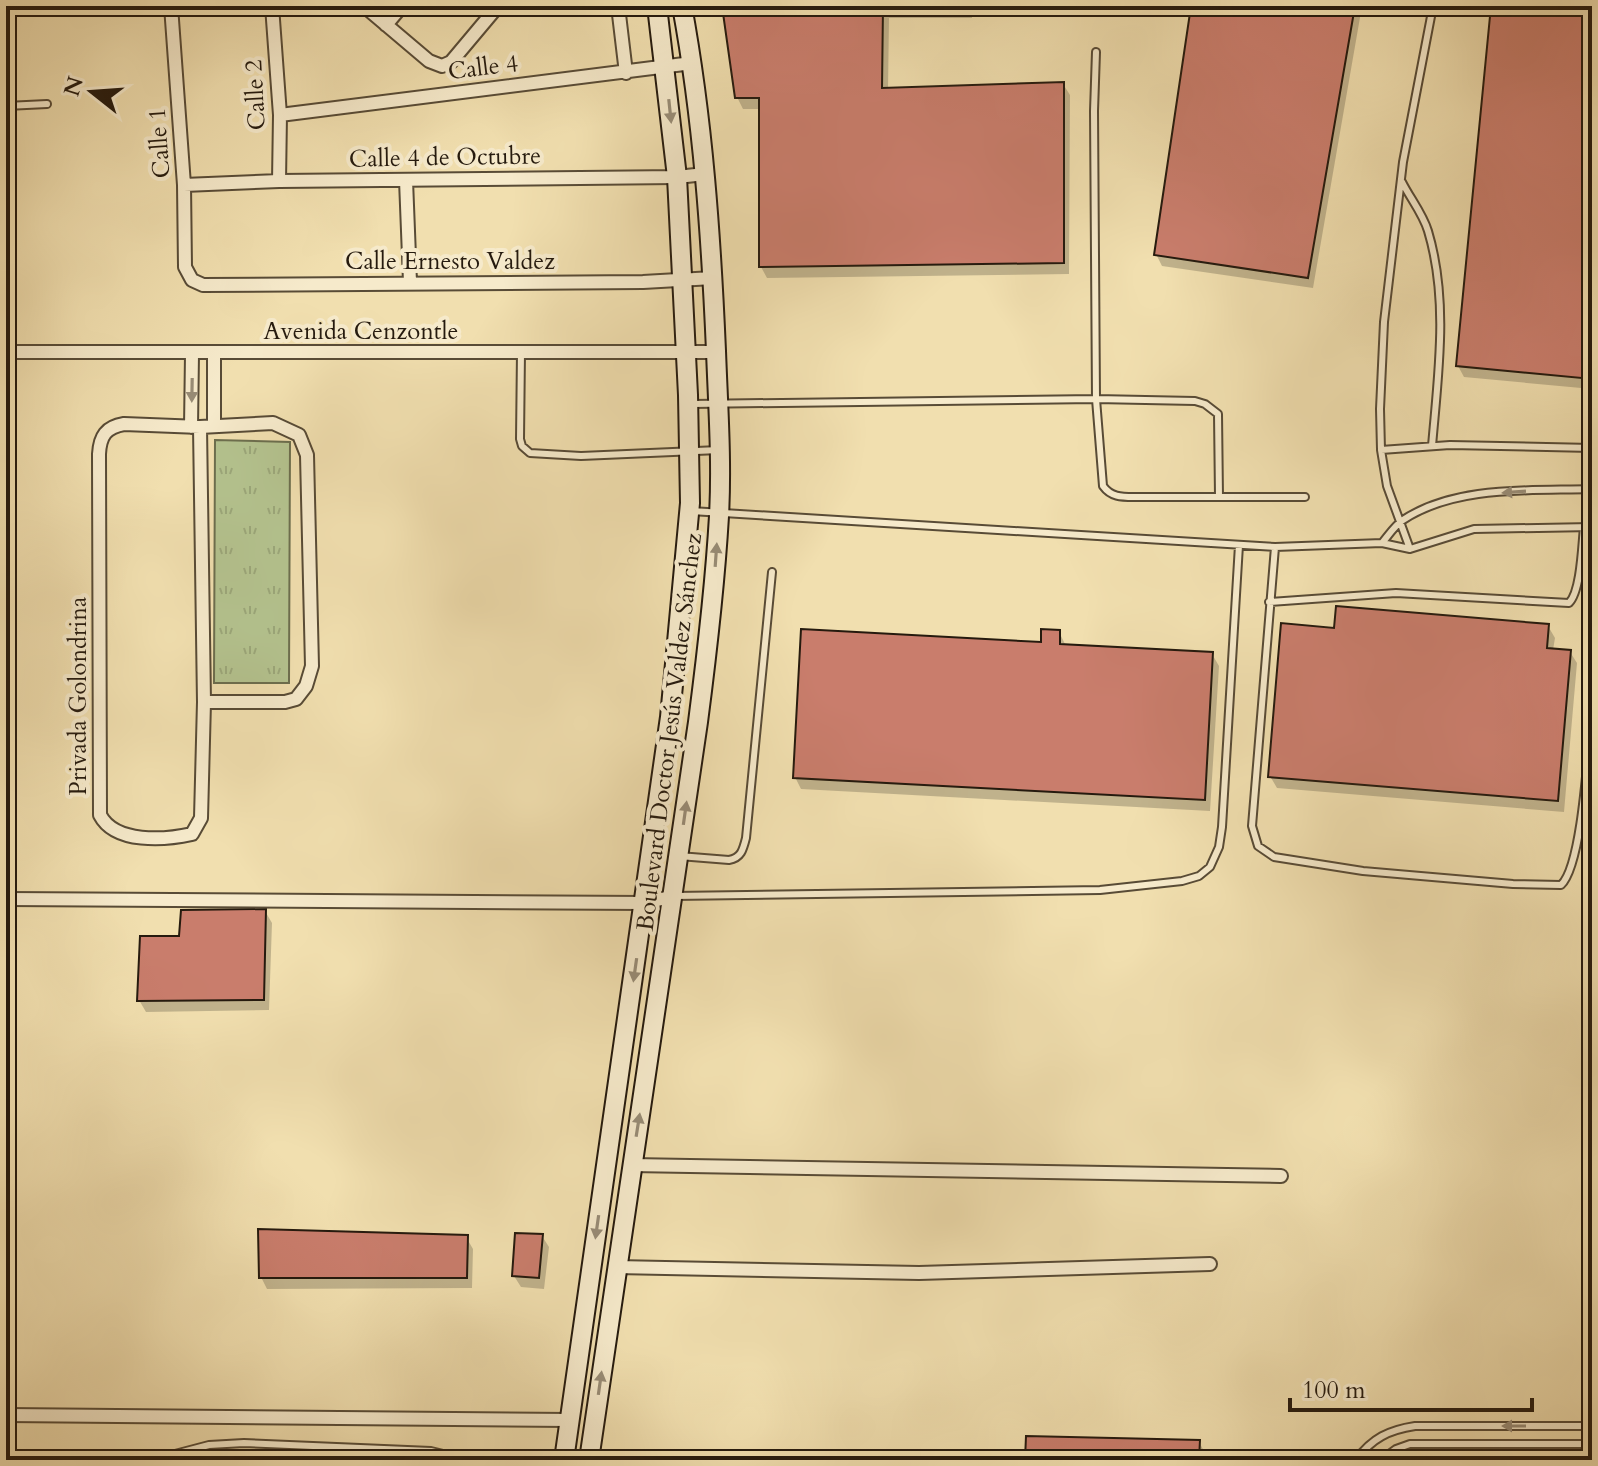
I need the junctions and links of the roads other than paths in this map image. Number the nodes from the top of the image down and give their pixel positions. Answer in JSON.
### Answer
{"nodes":[{"id":1,"x":171,"y":6,"type":"edge"},
{"id":2,"x":272,"y":6,"type":"edge"},
{"id":3,"x":364,"y":6,"type":"edge"},
{"id":4,"x":402,"y":6,"type":"edge"},
{"id":5,"x":498,"y":6,"type":"edge"},
{"id":6,"x":618,"y":6,"type":"edge"},
{"id":7,"x":657,"y":6,"type":"edge"},
{"id":8,"x":682,"y":6,"type":"edge"},
{"id":9,"x":1433,"y":6,"type":"edge"},
{"id":10,"x":386,"y":25,"type":"junction"},
{"id":11,"x":1096,"y":52,"type":"dead end"},
{"id":12,"x":692,"y":63,"type":"junction"},
{"id":13,"x":665,"y":67,"type":"junction"},
{"id":14,"x":626,"y":73,"type":"junction"},
{"id":15,"x":47,"y":104,"type":"dead end"},
{"id":16,"x":6,"y":106,"type":"edge"},
{"id":17,"x":280,"y":115,"type":"junction"},
{"id":18,"x":705,"y":174,"type":"junction"},
{"id":19,"x":677,"y":177,"type":"junction"},
{"id":20,"x":406,"y":180,"type":"junction"},
{"id":21,"x":279,"y":181,"type":"junction"},
{"id":22,"x":1401,"y":181,"type":"junction"},
{"id":23,"x":184,"y":185,"type":"junction"},
{"id":24,"x":189,"y":277,"type":"joint"},
{"id":25,"x":713,"y":278,"type":"junction"},
{"id":26,"x":682,"y":279,"type":"junction"},
{"id":27,"x":410,"y":282,"type":"junction"},
{"id":28,"x":6,"y":352,"type":"edge"},
{"id":29,"x":521,"y":352,"type":"junction"},
{"id":30,"x":685,"y":352,"type":"junction"},
{"id":31,"x":716,"y":352,"type":"junction"},
{"id":32,"x":192,"y":354,"type":"junction"},
{"id":33,"x":214,"y":354,"type":"junction"},
{"id":34,"x":1096,"y":399,"type":"junction"},
{"id":35,"x":718,"y":403,"type":"junction"},
{"id":36,"x":688,"y":405,"type":"junction"},
{"id":37,"x":202,"y":426,"type":"junction"},
{"id":38,"x":1432,"y":446,"type":"junction"},
{"id":39,"x":1592,"y":448,"type":"edge"},
{"id":40,"x":689,"y":450,"type":"junction"},
{"id":41,"x":719,"y":450,"type":"junction"},
{"id":42,"x":1381,"y":450,"type":"junction"},
{"id":43,"x":1592,"y":489,"type":"edge"},
{"id":44,"x":1219,"y":497,"type":"junction"},
{"id":45,"x":1305,"y":497,"type":"dead end"},
{"id":46,"x":689,"y":511,"type":"junction"},
{"id":47,"x":719,"y":512,"type":"junction"},
{"id":48,"x":1400,"y":521,"type":"junction"},
{"id":49,"x":1584,"y":527,"type":"junction"},
{"id":50,"x":1592,"y":527,"type":"edge"},
{"id":51,"x":1382,"y":543,"type":"junction"},
{"id":52,"x":1239,"y":545,"type":"junction"},
{"id":53,"x":1275,"y":547,"type":"junction"},
{"id":54,"x":1410,"y":549,"type":"junction"},
{"id":55,"x":772,"y":572,"type":"dead end"},
{"id":56,"x":1269,"y":602,"type":"junction"},
{"id":57,"x":204,"y":702,"type":"junction"},
{"id":58,"x":1592,"y":710,"type":"edge"},
{"id":59,"x":679,"y":856,"type":"junction"},
{"id":60,"x":674,"y":896,"type":"junction"},
{"id":61,"x":6,"y":899,"type":"edge"},
{"id":62,"x":645,"y":903,"type":"junction"},
{"id":63,"x":631,"y":1165,"type":"junction"},
{"id":64,"x":1281,"y":1176,"type":"dead end"},
{"id":65,"x":1210,"y":1264,"type":"dead end"},
{"id":66,"x":616,"y":1267,"type":"junction"},
{"id":67,"x":6,"y":1415,"type":"edge"},
{"id":68,"x":569,"y":1420,"type":"junction"},
{"id":69,"x":1592,"y":1426,"type":"edge"},
{"id":70,"x":1592,"y":1444,"type":"edge"},
{"id":71,"x":152,"y":1460,"type":"edge"},
{"id":72,"x":468,"y":1460,"type":"edge"},
{"id":73,"x":564,"y":1460,"type":"edge"},
{"id":74,"x":589,"y":1460,"type":"edge"},
{"id":75,"x":1272,"y":1460,"type":"edge"},
{"id":76,"x":1356,"y":1460,"type":"edge"},
{"id":77,"x":1381,"y":1460,"type":"edge"}],
"edges":[{"from":1,"to":23,"type":"street","name":"Calle 1"},
{"from":2,"to":17,"type":"street","name":"Calle 2"},
{"from":3,"to":10,"type":"street"},
{"from":4,"to":10,"type":"street"},
{"from":5,"to":10,"type":"street"},
{"from":6,"to":14,"type":"street"},
{"from":7,"to":13,"type":"main road","name":"Boulevard Doctor Jesús Valdez Sánchez"},
{"from":8,"to":12,"type":"main road","name":"Boulevard Doctor Jesús Valdez Sánchez"},
{"from":9,"to":22,"type":"lane"},
{"from":11,"to":34,"type":"lane"},
{"from":12,"to":13,"type":"street","name":"Calle 4"},
{"from":12,"to":18,"type":"main road","name":"Boulevard Doctor Jesús Valdez Sánchez"},
{"from":13,"to":14,"type":"street","name":"Calle 4"},
{"from":13,"to":19,"type":"main road","name":"Boulevard Doctor Jesús Valdez Sánchez","one_way":true},
{"from":14,"to":17,"type":"street","name":"Calle 4"},
{"from":15,"to":16,"type":"lane"},
{"from":17,"to":21,"type":"street","name":"Calle 2"},
{"from":18,"to":19,"type":"street","name":"Calle 4 de Octubre"},
{"from":18,"to":25,"type":"main road","name":"Boulevard Doctor Jesús Valdez Sánchez"},
{"from":19,"to":20,"type":"street","name":"Calle 4 de Octubre"},
{"from":19,"to":26,"type":"main road","name":"Boulevard Doctor Jesús Valdez Sánchez"},
{"from":20,"to":21,"type":"street","name":"Calle 4 de Octubre"},
{"from":20,"to":27,"type":"street"},
{"from":21,"to":23,"type":"street","name":"Calle 4 de Octubre"},
{"from":22,"to":38,"type":"lane"},
{"from":22,"to":42,"type":"lane"},
{"from":23,"to":24,"type":"street","name":"Calle 1"},
{"from":24,"to":27,"type":"street","name":"Calle Ernesto Valdez"},
{"from":25,"to":26,"type":"street","name":"Calle Ernesto Valdez"},
{"from":25,"to":31,"type":"main road","name":"Boulevard Doctor Jesús Valdez Sánchez"},
{"from":26,"to":27,"type":"street","name":"Calle Ernesto Valdez"},
{"from":26,"to":30,"type":"main road","name":"Boulevard Doctor Jesús Valdez Sánchez"},
{"from":28,"to":32,"type":"street","name":"Avenida Cenzontle"},
{"from":29,"to":30,"type":"street","name":"Avenida Cenzontle"},
{"from":29,"to":33,"type":"street","name":"Avenida Cenzontle"},
{"from":29,"to":40,"type":"lane"},
{"from":30,"to":31,"type":"street","name":"Avenida Cenzontle"},
{"from":30,"to":36,"type":"main road","name":"Boulevard Doctor Jesús Valdez Sánchez"},
{"from":31,"to":35,"type":"main road","name":"Boulevard Doctor Jesús Valdez Sánchez"},
{"from":32,"to":33,"type":"street","name":"Avenida Cenzontle"},
{"from":32,"to":37,"type":"street","name":"Privada Golondrina","one_way":true},
{"from":33,"to":37,"type":"street","name":"Privada Golondrina"},
{"from":34,"to":35,"type":"lane"},
{"from":34,"to":44,"type":"lane"},
{"from":34,"to":44,"type":"lane"},
{"from":35,"to":36,"type":"lane"},
{"from":35,"to":41,"type":"main road","name":"Boulevard Doctor Jesús Valdez Sánchez"},
{"from":36,"to":40,"type":"main road","name":"Boulevard Doctor Jesús Valdez Sánchez"},
{"from":37,"to":57,"type":"street","name":"Privada Golondrina"},
{"from":37,"to":57,"type":"street","name":"Privada Golondrina"},
{"from":37,"to":57,"type":"street","name":"Privada Golondrina"},
{"from":38,"to":39,"type":"lane"},
{"from":38,"to":42,"type":"lane"},
{"from":40,"to":41,"type":"lane"},
{"from":40,"to":46,"type":"main road","name":"Boulevard Doctor Jesús Valdez Sánchez"},
{"from":41,"to":47,"type":"main road","name":"Boulevard Doctor Jesús Valdez Sánchez"},
{"from":42,"to":48,"type":"lane"},
{"from":43,"to":48,"type":"lane","one_way":true},
{"from":44,"to":45,"type":"lane"},
{"from":46,"to":47,"type":"lane"},
{"from":46,"to":62,"type":"main road","name":"Boulevard Doctor Jesús Valdez Sánchez"},
{"from":47,"to":52,"type":"lane"},
{"from":59,"to":47,"type":"main road","name":"Boulevard Doctor Jesús Valdez Sánchez","one_way":true},
{"from":48,"to":51,"type":"lane"},
{"from":48,"to":54,"type":"lane"},
{"from":49,"to":50,"type":"lane"},
{"from":49,"to":54,"type":"lane"},
{"from":49,"to":56,"type":"lane"},
{"from":51,"to":53,"type":"lane"},
{"from":51,"to":54,"type":"lane"},
{"from":52,"to":53,"type":"lane"},
{"from":52,"to":60,"type":"lane"},
{"from":53,"to":56,"type":"lane"},
{"from":55,"to":59,"type":"lane"},
{"from":56,"to":58,"type":"lane"},
{"from":59,"to":60,"type":"main road","name":"Boulevard Doctor Jesús Valdez Sánchez"},
{"from":60,"to":62,"type":"street"},
{"from":63,"to":60,"type":"main road","name":"Boulevard Doctor Jesús Valdez Sánchez","one_way":true},
{"from":61,"to":62,"type":"street"},
{"from":62,"to":68,"type":"main road","name":"Boulevard Doctor Jesús Valdez Sánchez","one_way":true},
{"from":63,"to":64,"type":"street"},
{"from":63,"to":66,"type":"main road","name":"Boulevard Doctor Jesús Valdez Sánchez"},
{"from":65,"to":66,"type":"street"},
{"from":74,"to":66,"type":"main road","name":"Boulevard Doctor Jesús Valdez Sánchez","one_way":true},
{"from":67,"to":68,"type":"street"},
{"from":68,"to":73,"type":"main road","name":"Boulevard Doctor Jesús Valdez Sánchez"},
{"from":69,"to":76,"type":"lane","one_way":true},
{"from":70,"to":77,"type":"lane"},
{"from":71,"to":72,"type":"lane"},
{"from":75,"to":76,"type":"lane"}]}
